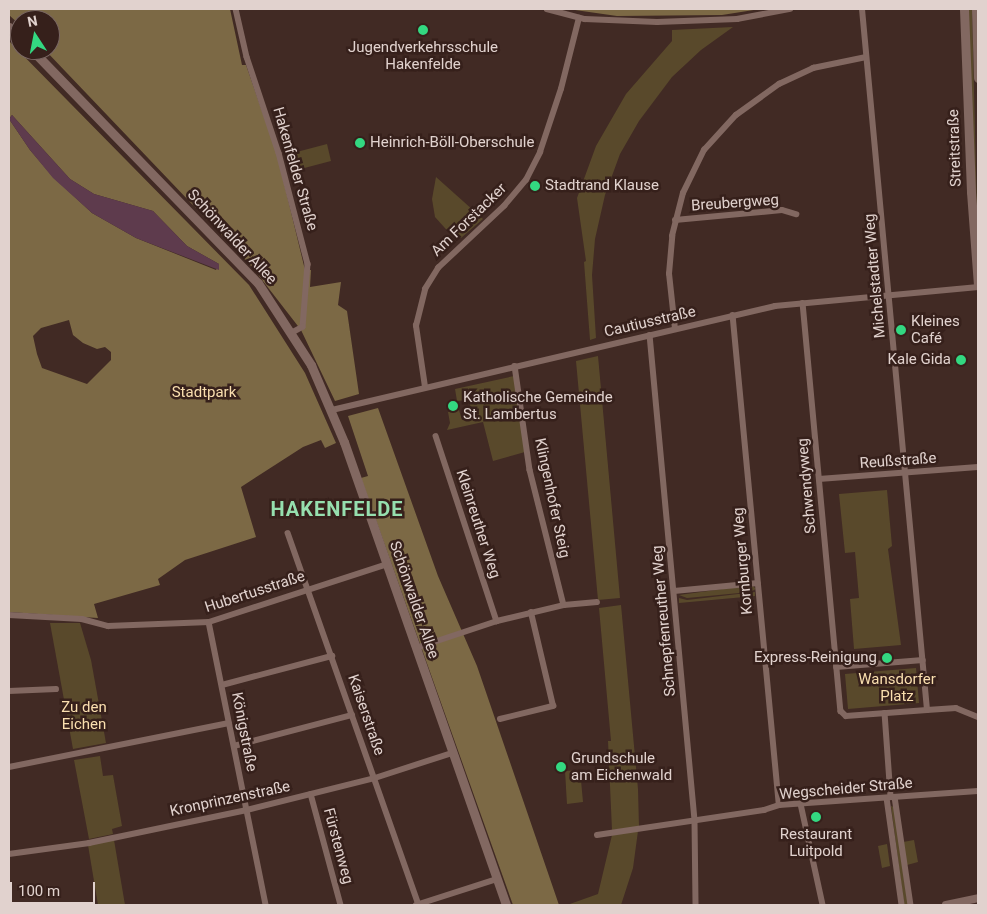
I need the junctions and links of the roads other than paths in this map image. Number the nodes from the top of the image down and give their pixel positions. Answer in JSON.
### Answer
{"nodes":[{"id":1,"x":236,"y":9,"type":"edge"},
{"id":2,"x":547,"y":9,"type":"edge"},
{"id":3,"x":790,"y":9,"type":"edge"},
{"id":4,"x":862,"y":9,"type":"edge"},
{"id":5,"x":964,"y":9,"type":"edge"},
{"id":6,"x":976,"y":9,"type":"edge"},
{"id":7,"x":579,"y":18,"type":"junction"},
{"id":8,"x":866,"y":57,"type":"junction"},
{"id":9,"x":42,"y":60,"type":"edge"},
{"id":10,"x":978,"y":78,"type":"edge"},
{"id":11,"x":796,"y":214,"type":"dead end"},
{"id":12,"x":675,"y":220,"type":"junction"},
{"id":13,"x":978,"y":286,"type":"edge"},
{"id":14,"x":890,"y":295,"type":"junction"},
{"id":15,"x":803,"y":303,"type":"junction"},
{"id":16,"x":733,"y":315,"type":"junction"},
{"id":17,"x":675,"y":329,"type":"junction"},
{"id":18,"x":292,"y":333,"type":"junction"},
{"id":19,"x":650,"y":335,"type":"junction"},
{"id":20,"x":515,"y":366,"type":"junction"},
{"id":21,"x":425,"y":387,"type":"junction"},
{"id":22,"x":332,"y":410,"type":"junction"},
{"id":23,"x":436,"y":436,"type":"dead end"},
{"id":24,"x":978,"y":467,"type":"edge"},
{"id":25,"x":905,"y":473,"type":"junction"},
{"id":26,"x":819,"y":479,"type":"junction"},
{"id":27,"x":288,"y":533,"type":"dead end"},
{"id":28,"x":387,"y":564,"type":"junction"},
{"id":29,"x":758,"y":583,"type":"junction"},
{"id":30,"x":308,"y":589,"type":"junction"},
{"id":31,"x":674,"y":591,"type":"junction"},
{"id":32,"x":597,"y":602,"type":"dead end"},
{"id":33,"x":564,"y":605,"type":"junction"},
{"id":34,"x":531,"y":613,"type":"junction"},
{"id":35,"x":9,"y":615,"type":"edge"},
{"id":36,"x":497,"y":621,"type":"junction"},
{"id":37,"x":209,"y":622,"type":"junction"},
{"id":38,"x":416,"y":648,"type":"junction"},
{"id":39,"x":332,"y":656,"type":"junction"},
{"id":40,"x":923,"y":660,"type":"junction"},
{"id":41,"x":836,"y":667,"type":"junction"},
{"id":42,"x":222,"y":685,"type":"junction"},
{"id":43,"x":56,"y":689,"type":"dead end"},
{"id":44,"x":9,"y":691,"type":"edge"},
{"id":45,"x":927,"y":710,"type":"junction"},
{"id":46,"x":885,"y":713,"type":"junction"},
{"id":47,"x":352,"y":714,"type":"junction"},
{"id":48,"x":978,"y":717,"type":"edge"},
{"id":49,"x":500,"y":719,"type":"dead end"},
{"id":50,"x":229,"y":723,"type":"junction"},
{"id":51,"x":234,"y":746,"type":"junction"},
{"id":52,"x":452,"y":753,"type":"junction"},
{"id":53,"x":9,"y":767,"type":"edge"},
{"id":54,"x":375,"y":778,"type":"junction"},
{"id":55,"x":978,"y":791,"type":"edge"},
{"id":56,"x":311,"y":794,"type":"junction"},
{"id":57,"x":891,"y":797,"type":"junction"},
{"id":58,"x":802,"y":804,"type":"junction"},
{"id":59,"x":779,"y":805,"type":"junction"},
{"id":60,"x":247,"y":810,"type":"junction"},
{"id":61,"x":696,"y":820,"type":"junction"},
{"id":62,"x":597,"y":835,"type":"dead end"},
{"id":63,"x":9,"y":854,"type":"edge"},
{"id":64,"x":496,"y":879,"type":"junction"},
{"id":65,"x":978,"y":898,"type":"edge"},
{"id":66,"x":266,"y":905,"type":"edge"},
{"id":67,"x":341,"y":905,"type":"edge"},
{"id":68,"x":418,"y":905,"type":"edge"},
{"id":69,"x":506,"y":905,"type":"edge"},
{"id":70,"x":696,"y":905,"type":"edge"},
{"id":71,"x":822,"y":905,"type":"edge"},
{"id":72,"x":902,"y":905,"type":"edge"},
{"id":73,"x":911,"y":905,"type":"edge"},
{"id":74,"x":946,"y":905,"type":"edge"}],
"edges":[{"from":1,"to":18,"type":"street","name":"Hakenfelder Straße"},
{"from":2,"to":7,"type":"street"},
{"from":3,"to":7,"type":"street"},
{"from":4,"to":8,"type":"street","name":"Michelstadter Weg"},
{"from":5,"to":13,"type":"main road","name":"Streitstraße"},
{"from":6,"to":10,"type":"main road"},
{"from":7,"to":21,"type":"street","name":"Am Forstacker"},
{"from":8,"to":12,"type":"street"},
{"from":8,"to":14,"type":"street","name":"Michelstadter Weg"},
{"from":9,"to":18,"type":"main road","name":"Schönwalder Allee"},
{"from":11,"to":12,"type":"street","name":"Breubergweg"},
{"from":12,"to":17,"type":"street"},
{"from":13,"to":14,"type":"street","name":"Cautiusstraße"},
{"from":14,"to":15,"type":"street","name":"Cautiusstraße"},
{"from":14,"to":25,"type":"street","name":"Michelstadter Weg"},
{"from":15,"to":16,"type":"street","name":"Cautiusstraße"},
{"from":15,"to":26,"type":"street","name":"Schwendyweg"},
{"from":16,"to":17,"type":"street","name":"Cautiusstraße"},
{"from":16,"to":29,"type":"street","name":"Kornburger Weg"},
{"from":17,"to":19,"type":"street","name":"Cautiusstraße"},
{"from":18,"to":22,"type":"main road","name":"Schönwalder Allee"},
{"from":19,"to":20,"type":"street","name":"Cautiusstraße"},
{"from":19,"to":31,"type":"street","name":"Schnepfenreuther Weg"},
{"from":20,"to":21,"type":"street","name":"Cautiusstraße"},
{"from":20,"to":33,"type":"street","name":"Klingenhofer Steig"},
{"from":21,"to":22,"type":"street","name":"Cautiusstraße"},
{"from":22,"to":28,"type":"main road","name":"Schönwalder Allee"},
{"from":23,"to":36,"type":"street","name":"Kleinreuther Weg"},
{"from":24,"to":25,"type":"street","name":"Reußstraße"},
{"from":25,"to":26,"type":"street","name":"Reußstraße"},
{"from":25,"to":40,"type":"street","name":"Michelstadter Weg"},
{"from":26,"to":41,"type":"street","name":"Schwendyweg"},
{"from":27,"to":30,"type":"street","name":"Kaiserstraße"},
{"from":28,"to":30,"type":"street","name":"Hubertusstraße"},
{"from":28,"to":38,"type":"main road","name":"Schönwalder Allee"},
{"from":29,"to":31,"type":"street"},
{"from":29,"to":59,"type":"street","name":"Kornburger Weg"},
{"from":30,"to":37,"type":"street","name":"Hubertusstraße"},
{"from":30,"to":39,"type":"street","name":"Kaiserstraße"},
{"from":31,"to":61,"type":"street","name":"Schnepfenreuther Weg"},
{"from":32,"to":33,"type":"street"},
{"from":33,"to":34,"type":"street"},
{"from":34,"to":36,"type":"street"},
{"from":34,"to":49,"type":"street"},
{"from":35,"to":37,"type":"street","name":"Hubertusstraße"},
{"from":36,"to":38,"type":"street"},
{"from":37,"to":42,"type":"street","name":"Königstraße"},
{"from":38,"to":52,"type":"main road","name":"Schönwalder Allee"},
{"from":39,"to":42,"type":"street"},
{"from":39,"to":47,"type":"street","name":"Kaiserstraße"},
{"from":40,"to":41,"type":"street"},
{"from":40,"to":45,"type":"street"},
{"from":41,"to":46,"type":"street"},
{"from":42,"to":50,"type":"street","name":"Königstraße"},
{"from":43,"to":44,"type":"street"},
{"from":45,"to":46,"type":"street"},
{"from":45,"to":48,"type":"street"},
{"from":46,"to":57,"type":"street"},
{"from":47,"to":51,"type":"street"},
{"from":47,"to":54,"type":"street","name":"Kaiserstraße"},
{"from":50,"to":51,"type":"street","name":"Königstraße"},
{"from":50,"to":53,"type":"street"},
{"from":51,"to":60,"type":"street","name":"Königstraße"},
{"from":52,"to":54,"type":"street","name":"Kronprinzenstraße"},
{"from":52,"to":64,"type":"main road","name":"Schönwalder Allee"},
{"from":54,"to":56,"type":"street","name":"Kronprinzenstraße"},
{"from":54,"to":68,"type":"street","name":"Kaiserstraße"},
{"from":55,"to":57,"type":"street","name":"Wegscheider Straße"},
{"from":56,"to":60,"type":"street","name":"Kronprinzenstraße"},
{"from":56,"to":67,"type":"street","name":"Fürstenweg"},
{"from":57,"to":58,"type":"street","name":"Wegscheider Straße"},
{"from":57,"to":72,"type":"street"},
{"from":57,"to":73,"type":"street"},
{"from":58,"to":59,"type":"street","name":"Wegscheider Straße"},
{"from":58,"to":71,"type":"street"},
{"from":59,"to":61,"type":"street","name":"Wegscheider Straße"},
{"from":60,"to":63,"type":"street","name":"Kronprinzenstraße"},
{"from":60,"to":66,"type":"street","name":"Königstraße"},
{"from":61,"to":62,"type":"street","name":"Wegscheider Straße"},
{"from":61,"to":70,"type":"street","name":"Schnepfenreuther Weg"},
{"from":64,"to":68,"type":"street"},
{"from":64,"to":69,"type":"main road","name":"Schönwalder Allee"},
{"from":65,"to":74,"type":"street"}]}
